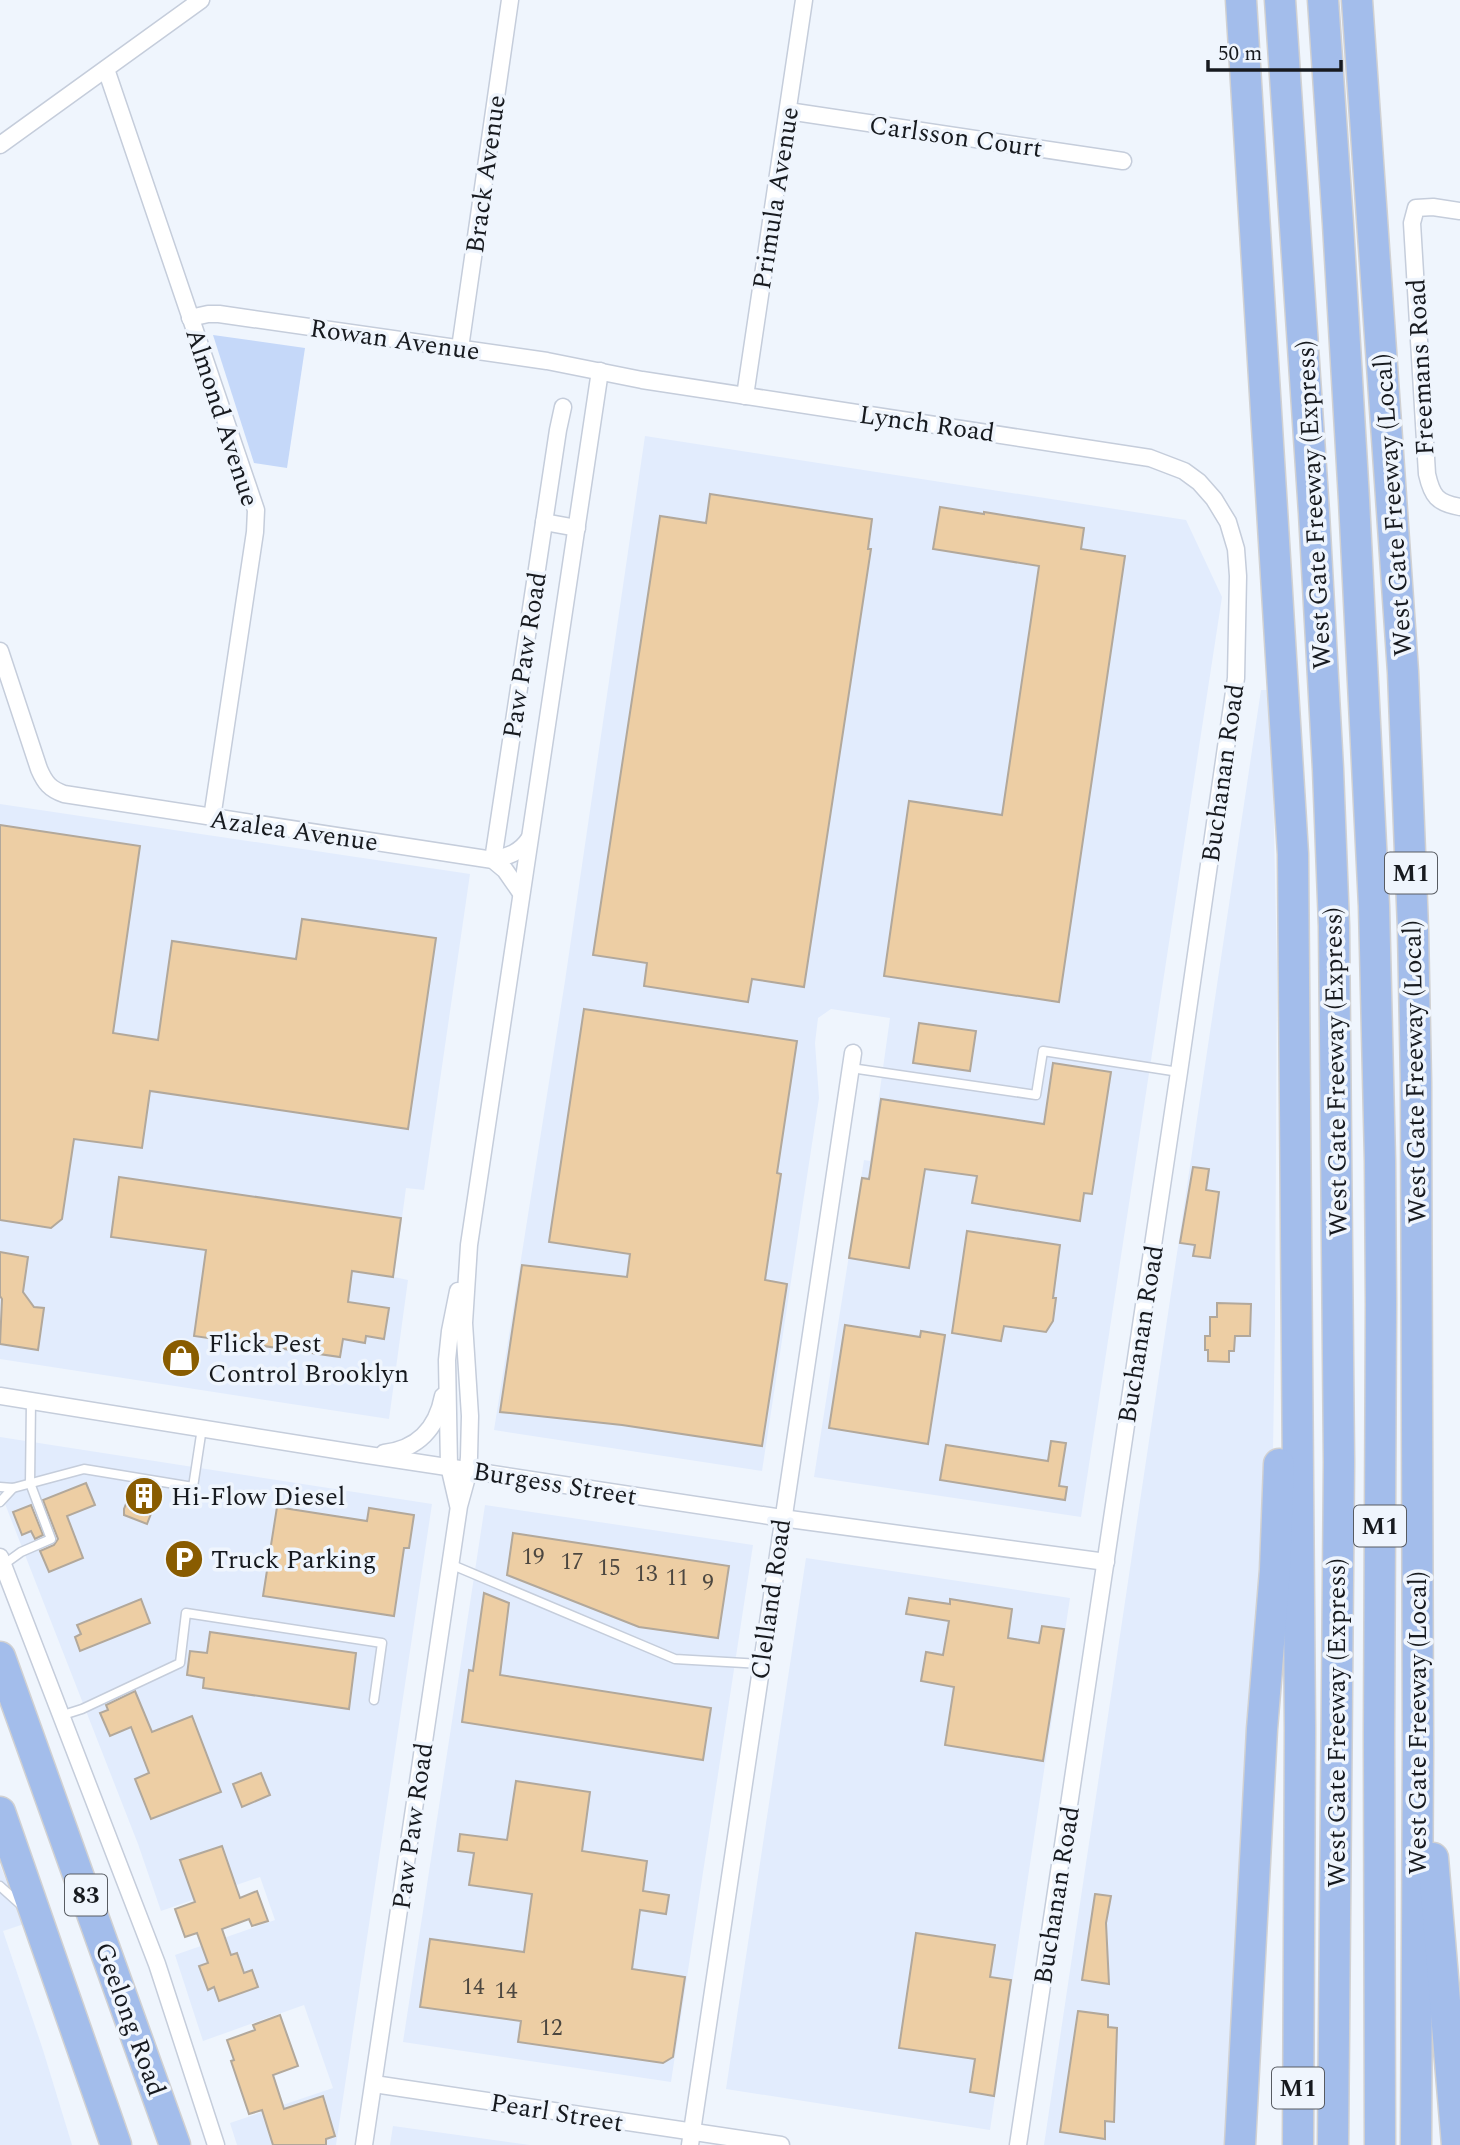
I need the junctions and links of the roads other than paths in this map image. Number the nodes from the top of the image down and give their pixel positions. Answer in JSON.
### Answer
{"nodes":[{"id":1,"x":201,"y":0,"type":"edge"},
{"id":2,"x":510,"y":0,"type":"edge"},
{"id":3,"x":804,"y":0,"type":"edge"},
{"id":4,"x":1241,"y":0,"type":"edge"},
{"id":5,"x":1280,"y":0,"type":"edge"},
{"id":6,"x":1322,"y":0,"type":"edge"},
{"id":7,"x":1357,"y":0,"type":"edge"},
{"id":8,"x":106,"y":69,"type":"junction"},
{"id":9,"x":788,"y":111,"type":"junction"},
{"id":10,"x":0,"y":145,"type":"edge"},
{"id":11,"x":1124,"y":161,"type":"dead end"},
{"id":12,"x":1460,"y":211,"type":"edge"},
{"id":13,"x":190,"y":318,"type":"junction"},
{"id":14,"x":460,"y":348,"type":"junction"},
{"id":15,"x":600,"y":372,"type":"junction"},
{"id":16,"x":745,"y":396,"type":"junction"},
{"id":17,"x":564,"y":407,"type":"dead end"},
{"id":18,"x":1460,"y":507,"type":"edge"},
{"id":19,"x":544,"y":522,"type":"junction"},
{"id":20,"x":1228,"y":522,"type":"joint"},
{"id":21,"x":577,"y":527,"type":"junction"},
{"id":22,"x":0,"y":651,"type":"edge"},
{"id":23,"x":212,"y":818,"type":"junction"},
{"id":24,"x":530,"y":838,"type":"junction"},
{"id":25,"x":493,"y":860,"type":"junction"},
{"id":26,"x":521,"y":892,"type":"junction"},
{"id":27,"x":1295,"y":970,"type":"junction"},
{"id":28,"x":852,"y":1061,"type":"joint"},
{"id":29,"x":1179,"y":1072,"type":"junction"},
{"id":30,"x":469,"y":1245,"type":"junction"},
{"id":31,"x":447,"y":1360,"type":"junction"},
{"id":32,"x":1,"y":1396,"type":"edge"},
{"id":33,"x":31,"y":1401,"type":"junction"},
{"id":34,"x":202,"y":1428,"type":"junction"},
{"id":35,"x":361,"y":1454,"type":"junction"},
{"id":36,"x":449,"y":1466,"type":"junction"},
{"id":37,"x":468,"y":1469,"type":"junction"},
{"id":38,"x":30,"y":1483,"type":"junction"},
{"id":39,"x":0,"y":1487,"type":"edge"},
{"id":40,"x":13,"y":1488,"type":"junction"},
{"id":41,"x":0,"y":1502,"type":"edge"},
{"id":42,"x":459,"y":1506,"type":"junction"},
{"id":43,"x":782,"y":1518,"type":"junction"},
{"id":44,"x":1,"y":1561,"type":"edge"},
{"id":45,"x":1105,"y":1562,"type":"junction"},
{"id":46,"x":450,"y":1564,"type":"junction"},
{"id":47,"x":0,"y":1657,"type":"edge"},
{"id":48,"x":761,"y":1664,"type":"junction"},
{"id":49,"x":374,"y":1700,"type":"dead end"},
{"id":50,"x":60,"y":1716,"type":"junction"},
{"id":51,"x":1418,"y":1747,"type":"junction"},
{"id":52,"x":0,"y":1812,"type":"edge"},
{"id":53,"x":0,"y":1886,"type":"edge"},
{"id":54,"x":38,"y":1921,"type":"junction"},
{"id":55,"x":374,"y":2084,"type":"junction"},
{"id":56,"x":691,"y":2138,"type":"edge"},
{"id":57,"x":117,"y":2145,"type":"edge"},
{"id":58,"x":175,"y":2145,"type":"edge"},
{"id":59,"x":216,"y":2145,"type":"edge"},
{"id":60,"x":364,"y":2145,"type":"edge"},
{"id":61,"x":781,"y":2145,"type":"edge"},
{"id":62,"x":1018,"y":2145,"type":"edge"},
{"id":63,"x":1240,"y":2145,"type":"edge"},
{"id":64,"x":1298,"y":2145,"type":"edge"},
{"id":65,"x":1333,"y":2145,"type":"edge"},
{"id":66,"x":1380,"y":2145,"type":"edge"},
{"id":67,"x":1416,"y":2145,"type":"edge"},
{"id":68,"x":1457,"y":2145,"type":"edge"}],
"edges":[{"from":1,"to":8,"type":"street"},
{"from":2,"to":14,"type":"street","name":"Brack Avenue"},
{"from":3,"to":9,"type":"street","name":"Primula Avenue"},
{"from":4,"to":27,"type":"highway","number":"M1"},
{"from":5,"to":65,"type":"highway","name":"West Gate Freeway (Express)","number":"M1"},
{"from":6,"to":66,"type":"highway","name":"West Gate Freeway (Express)","number":"M1"},
{"from":7,"to":51,"type":"highway","name":"West Gate Freeway (Local)","number":"M1"},
{"from":8,"to":10,"type":"street"},
{"from":8,"to":13,"type":"street","name":"Almond Avenue"},
{"from":9,"to":11,"type":"street","name":"Carlsson Court"},
{"from":9,"to":16,"type":"street","name":"Primula Avenue"},
{"from":12,"to":18,"type":"street","name":"Freemans Road"},
{"from":13,"to":14,"type":"street","name":"Rowan Avenue"},
{"from":13,"to":23,"type":"street","name":"Almond Avenue"},
{"from":14,"to":15,"type":"street","name":"Rowan Avenue"},
{"from":15,"to":16,"type":"street","name":"Lynch Road"},
{"from":15,"to":21,"type":"street","name":"Paw Paw Road"},
{"from":16,"to":20,"type":"street","name":"Lynch Road"},
{"from":17,"to":19,"type":"street","name":"Paw Paw Road"},
{"from":19,"to":21,"type":"street"},
{"from":19,"to":25,"type":"street","name":"Paw Paw Road"},
{"from":20,"to":29,"type":"street","name":"Buchanan Road"},
{"from":21,"to":24,"type":"street","name":"Paw Paw Road"},
{"from":22,"to":23,"type":"street","name":"Azalea Avenue"},
{"from":23,"to":25,"type":"street","name":"Azalea Avenue"},
{"from":24,"to":25,"type":"street"},
{"from":24,"to":26,"type":"street","name":"Paw Paw Road"},
{"from":25,"to":26,"type":"street"},
{"from":26,"to":30,"type":"street","name":"Paw Paw Road"},
{"from":27,"to":63,"type":"highway"},
{"from":27,"to":64,"type":"highway","number":"M1"},
{"from":28,"to":29,"type":"lane"},
{"from":28,"to":43,"type":"street","name":"Clelland Road"},
{"from":29,"to":45,"type":"street","name":"Buchanan Road"},
{"from":30,"to":31,"type":"street","name":"Paw Paw Road"},
{"from":30,"to":37,"type":"street","name":"Paw Paw Road"},
{"from":31,"to":35,"type":"street"},
{"from":31,"to":36,"type":"street","name":"Paw Paw Road"},
{"from":32,"to":33,"type":"street","name":"Burgess Street"},
{"from":33,"to":34,"type":"street","name":"Burgess Street"},
{"from":33,"to":38,"type":"lane"},
{"from":34,"to":35,"type":"street","name":"Burgess Street"},
{"from":34,"to":38,"type":"lane"},
{"from":35,"to":36,"type":"street","name":"Burgess Street"},
{"from":36,"to":37,"type":"street","name":"Burgess Street"},
{"from":36,"to":42,"type":"street","name":"Paw Paw Road"},
{"from":37,"to":42,"type":"street","name":"Paw Paw Road"},
{"from":37,"to":43,"type":"street","name":"Burgess Street"},
{"from":38,"to":40,"type":"lane"},
{"from":38,"to":44,"type":"lane"},
{"from":39,"to":40,"type":"lane"},
{"from":40,"to":41,"type":"lane"},
{"from":42,"to":46,"type":"street","name":"Paw Paw Road"},
{"from":43,"to":45,"type":"street","name":"Burgess Street"},
{"from":43,"to":48,"type":"street","name":"Clelland Road"},
{"from":44,"to":50,"type":"street"},
{"from":45,"to":62,"type":"street","name":"Buchanan Road"},
{"from":46,"to":48,"type":"lane"},
{"from":46,"to":55,"type":"street","name":"Paw Paw Road"},
{"from":47,"to":58,"type":"highway","name":"Geelong Road","number":"83"},
{"from":48,"to":56,"type":"street","name":"Clelland Road"},
{"from":49,"to":50,"type":"lane"},
{"from":50,"to":59,"type":"street"},
{"from":51,"to":67,"type":"highway","name":"West Gate Freeway (Local)","number":"M1"},
{"from":51,"to":68,"type":"highway"},
{"from":52,"to":54,"type":"highway","name":"Geelong Road","number":"83"},
{"from":53,"to":54,"type":"lane"},
{"from":54,"to":57,"type":"highway","name":"Geelong Road","number":"83"},
{"from":55,"to":56,"type":"street","name":"Pearl Street"},
{"from":55,"to":60,"type":"street","name":"Paw Paw Road"},
{"from":56,"to":61,"type":"street","name":"Pearl Street"}]}
